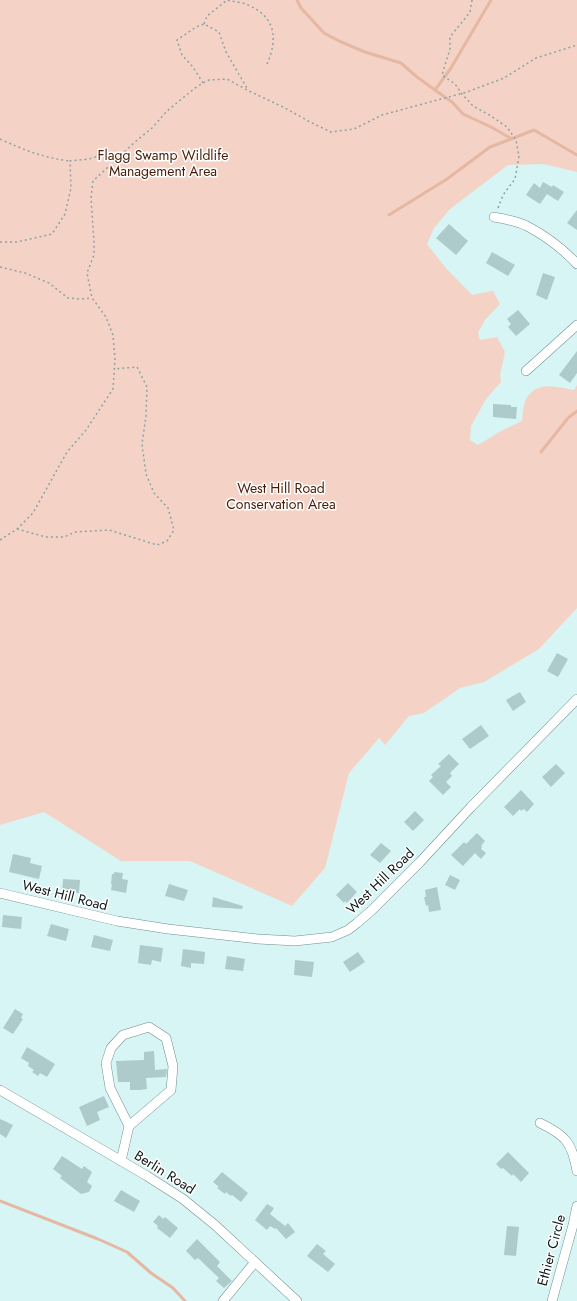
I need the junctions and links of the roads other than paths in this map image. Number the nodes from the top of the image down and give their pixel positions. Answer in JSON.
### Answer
{"nodes":[{"id":1,"x":494,"y":217,"type":"road end"},
{"id":2,"x":577,"y":264,"type":"edge"},
{"id":3,"x":577,"y":324,"type":"edge"},
{"id":4,"x":526,"y":371,"type":"dead end"},
{"id":5,"x":577,"y":699,"type":"edge"},
{"id":6,"x":0,"y":893,"type":"edge"},
{"id":7,"x":0,"y":1090,"type":"edge"},
{"id":8,"x":540,"y":1123,"type":"dead end"},
{"id":9,"x":129,"y":1126,"type":"junction"},
{"id":10,"x":121,"y":1161,"type":"junction"},
{"id":11,"x":577,"y":1171,"type":"edge"},
{"id":12,"x":577,"y":1206,"type":"edge"},
{"id":13,"x":255,"y":1262,"type":"junction"},
{"id":14,"x":223,"y":1301,"type":"edge"},
{"id":15,"x":297,"y":1301,"type":"edge"},
{"id":16,"x":552,"y":1301,"type":"edge"}],
"edges":[{"from":1,"to":2,"type":"street"},
{"from":3,"to":4,"type":"street"},
{"from":5,"to":6,"type":"street","name":"West Hill Road"},
{"from":7,"to":10,"type":"street","name":"Berlin Road"},
{"from":8,"to":11,"type":"street"},
{"from":9,"to":9,"type":"street"},
{"from":9,"to":10,"type":"street"},
{"from":10,"to":13,"type":"street","name":"Berlin Road"},
{"from":12,"to":16,"type":"street","name":"Ethier Circle"},
{"from":13,"to":14,"type":"street"},
{"from":13,"to":15,"type":"street","name":"Berlin Road"}]}
